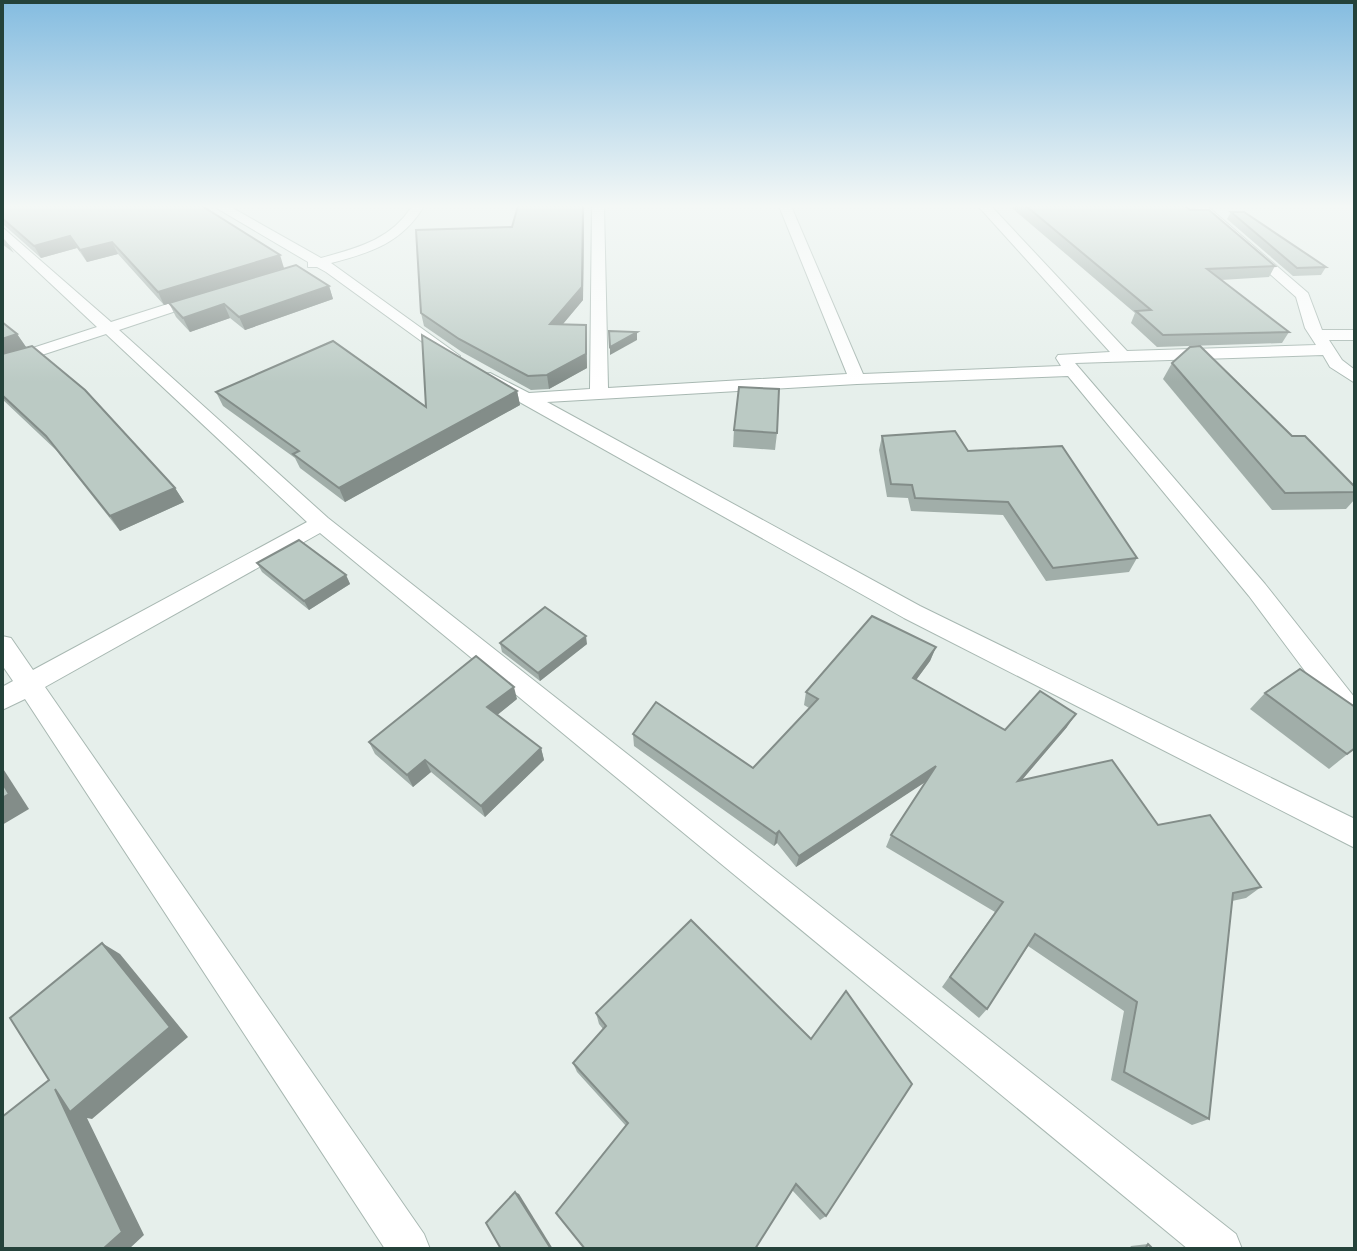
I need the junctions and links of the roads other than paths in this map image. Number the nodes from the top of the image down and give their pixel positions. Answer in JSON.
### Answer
{"nodes":[{"id":1,"x":40,"y":264,"type":"edge"},
{"id":2,"x":598,"y":264,"type":"edge"},
{"id":3,"x":809,"y":264,"type":"edge"},
{"id":4,"x":1038,"y":264,"type":"edge"},
{"id":5,"x":1270,"y":264,"type":"edge"},
{"id":6,"x":310,"y":265,"type":"edge"},
{"id":7,"x":214,"y":295,"type":"edge"},
{"id":8,"x":110,"y":327,"type":"junction"},
{"id":9,"x":1318,"y":335,"type":"junction"},
{"id":10,"x":1355,"y":335,"type":"edge"},
{"id":11,"x":1328,"y":350,"type":"junction"},
{"id":12,"x":1123,"y":356,"type":"junction"},
{"id":13,"x":2,"y":363,"type":"edge"},
{"id":14,"x":1073,"y":371,"type":"junction"},
{"id":15,"x":1355,"y":378,"type":"edge"},
{"id":16,"x":857,"y":379,"type":"junction"},
{"id":17,"x":599,"y":394,"type":"junction"},
{"id":18,"x":526,"y":398,"type":"junction"},
{"id":19,"x":321,"y":523,"type":"junction"},
{"id":20,"x":2,"y":645,"type":"edge"},
{"id":21,"x":15,"y":691,"type":"edge"},
{"id":22,"x":1355,"y":718,"type":"edge"},
{"id":23,"x":1355,"y":834,"type":"edge"},
{"id":24,"x":409,"y":1249,"type":"edge"},
{"id":25,"x":1221,"y":1249,"type":"edge"}],
"edges":[{"from":1,"to":8,"type":"street"},
{"from":2,"to":17,"type":"street"},
{"from":3,"to":16,"type":"street"},
{"from":4,"to":12,"type":"street"},
{"from":5,"to":9,"type":"street"},
{"from":6,"to":18,"type":"street"},
{"from":7,"to":8,"type":"street"},
{"from":8,"to":13,"type":"street"},
{"from":8,"to":19,"type":"street"},
{"from":9,"to":10,"type":"street"},
{"from":9,"to":11,"type":"street"},
{"from":11,"to":12,"type":"street"},
{"from":11,"to":15,"type":"street"},
{"from":12,"to":14,"type":"street"},
{"from":14,"to":16,"type":"street"},
{"from":14,"to":22,"type":"street"},
{"from":16,"to":17,"type":"street"},
{"from":17,"to":18,"type":"street"},
{"from":18,"to":23,"type":"street"},
{"from":19,"to":21,"type":"street"},
{"from":19,"to":25,"type":"street"},
{"from":20,"to":21,"type":"street"},
{"from":21,"to":24,"type":"street"}]}
